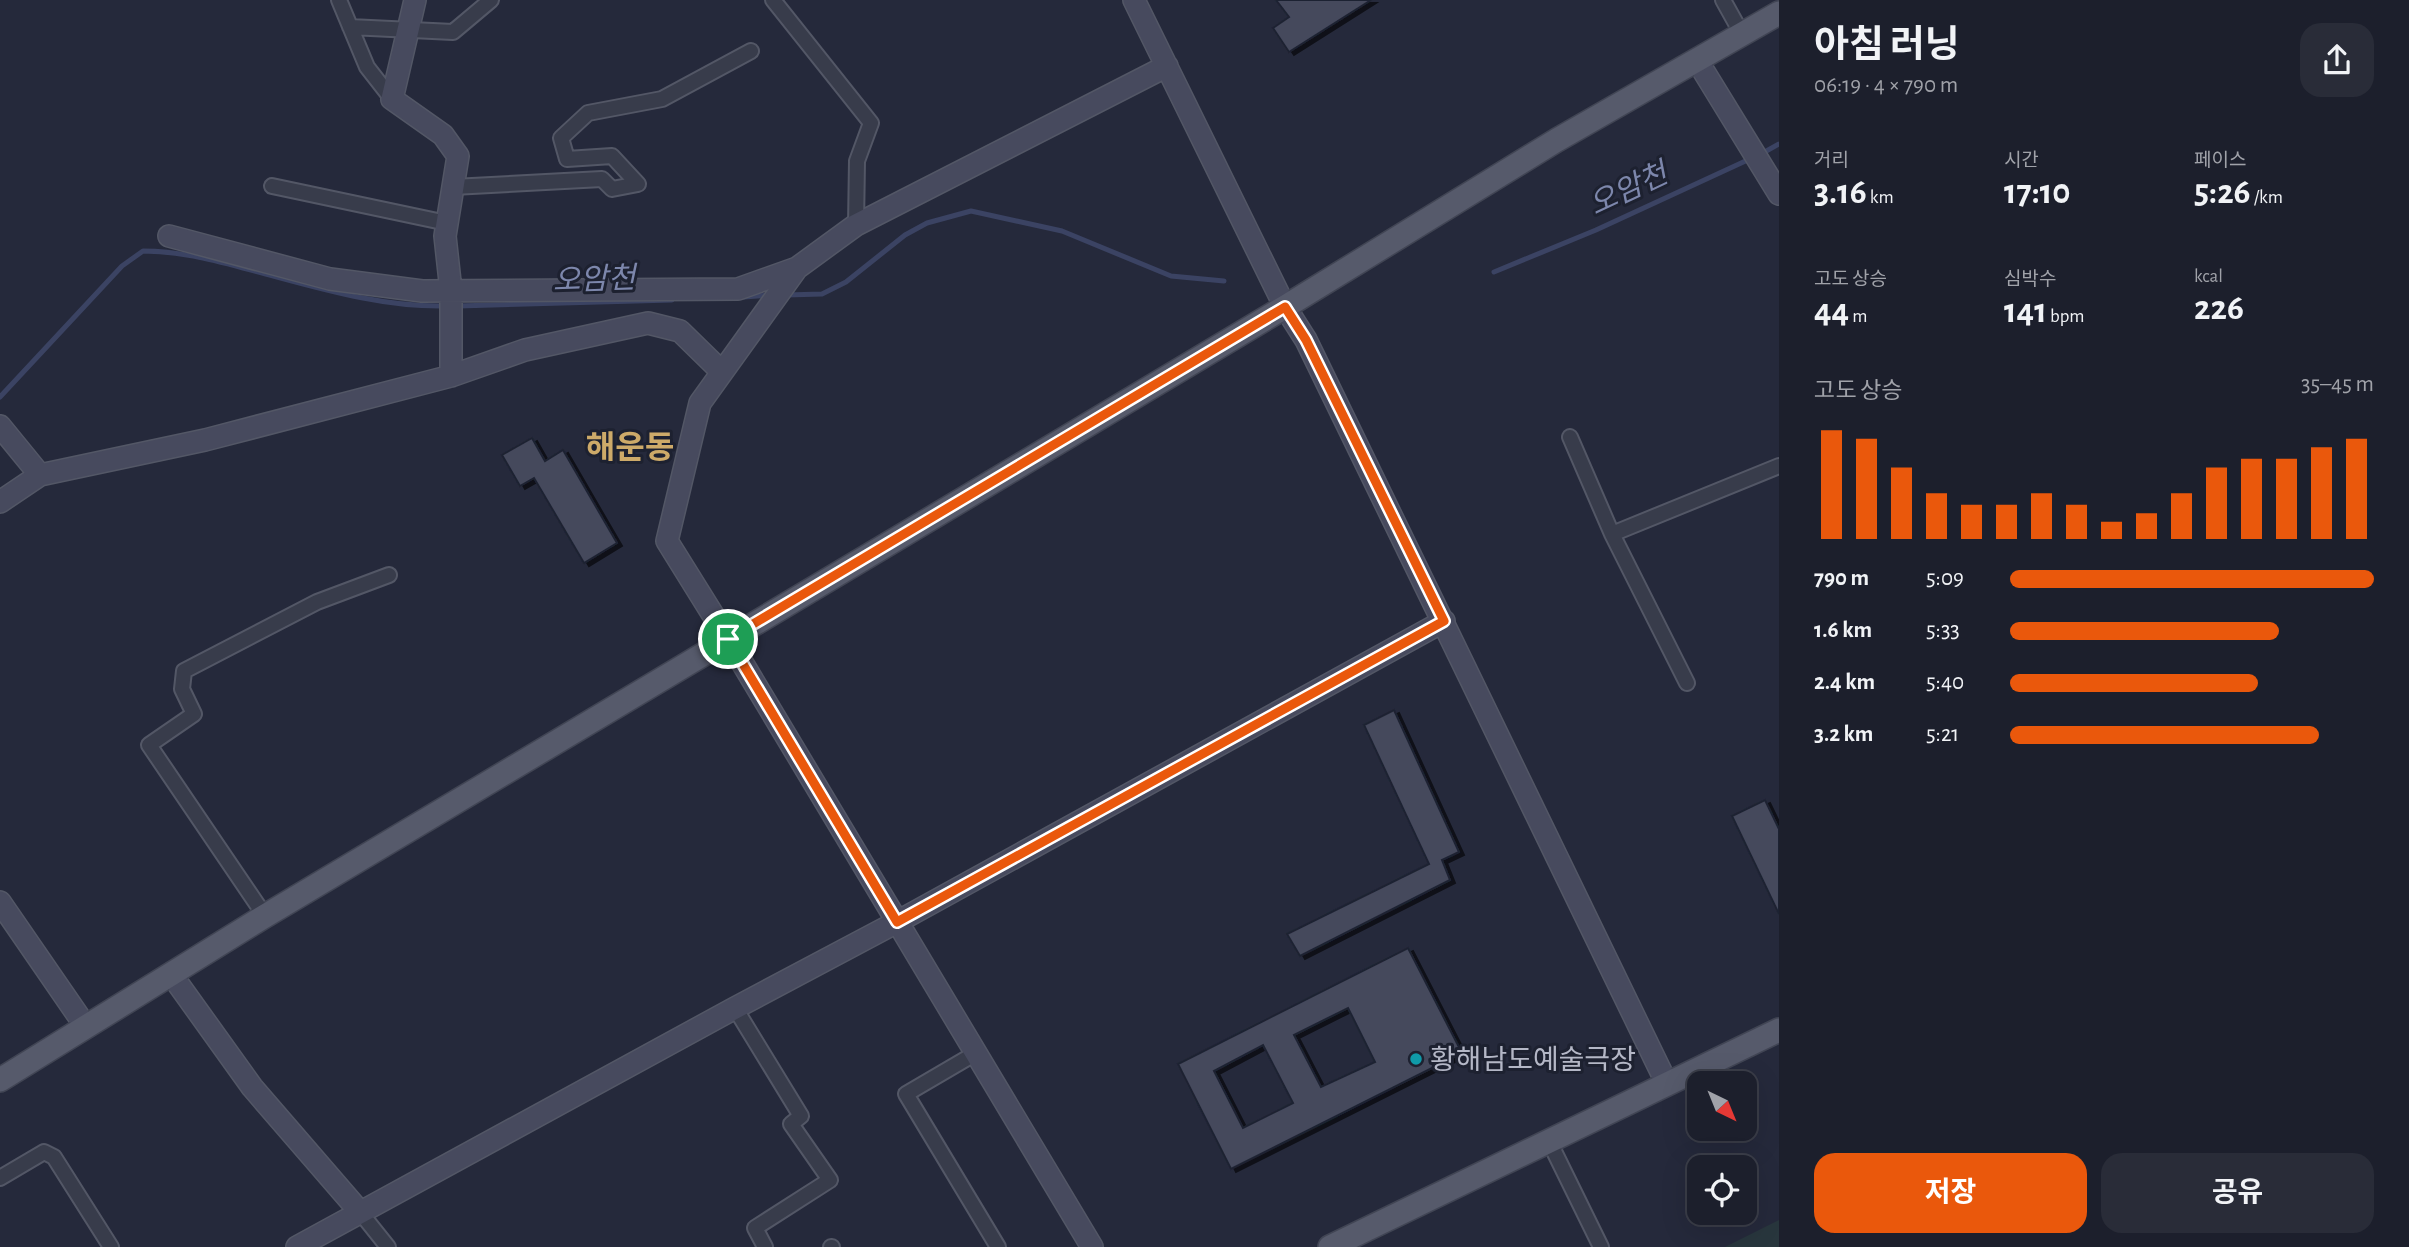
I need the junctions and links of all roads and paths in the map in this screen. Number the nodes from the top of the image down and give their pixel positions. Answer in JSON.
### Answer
{"nodes":[{"id":1,"x":339,"y":0,"type":"edge"},
{"id":2,"x":415,"y":0,"type":"edge"},
{"id":3,"x":491,"y":0,"type":"edge"},
{"id":4,"x":773,"y":0,"type":"edge"},
{"id":5,"x":1135,"y":0,"type":"edge"},
{"id":6,"x":1724,"y":0,"type":"edge"},
{"id":7,"x":1779,"y":13,"type":"edge"},
{"id":8,"x":350,"y":27,"type":"junction"},
{"id":9,"x":408,"y":29,"type":"junction"},
{"id":10,"x":1742,"y":36,"type":"junction"},
{"id":11,"x":751,"y":51,"type":"dead end"},
{"id":12,"x":1698,"y":62,"type":"junction"},
{"id":13,"x":1167,"y":66,"type":"junction"},
{"id":14,"x":392,"y":99,"type":"junction"},
{"id":15,"x":272,"y":186,"type":"dead end"},
{"id":16,"x":453,"y":187,"type":"junction"},
{"id":17,"x":1779,"y":194,"type":"edge"},
{"id":18,"x":447,"y":223,"type":"junction"},
{"id":19,"x":856,"y":225,"type":"junction"},
{"id":20,"x":169,"y":236,"type":"dead end"},
{"id":21,"x":792,"y":275,"type":"junction"},
{"id":22,"x":451,"y":302,"type":"junction"},
{"id":23,"x":1285,"y":307,"type":"junction"},
{"id":24,"x":722,"y":372,"type":"junction"},
{"id":25,"x":452,"y":376,"type":"junction"},
{"id":26,"x":1,"y":427,"type":"edge"},
{"id":27,"x":1570,"y":437,"type":"dead end"},
{"id":28,"x":1779,"y":466,"type":"edge"},
{"id":29,"x":40,"y":475,"type":"junction"},
{"id":30,"x":0,"y":502,"type":"edge"},
{"id":31,"x":1612,"y":534,"type":"junction"},
{"id":32,"x":389,"y":575,"type":"dead end"},
{"id":33,"x":1444,"y":621,"type":"junction"},
{"id":34,"x":728,"y":639,"type":"junction"},
{"id":35,"x":1687,"y":683,"type":"dead end"},
{"id":36,"x":4,"y":915,"type":"edge"},
{"id":37,"x":265,"y":916,"type":"junction"},
{"id":38,"x":897,"y":922,"type":"junction"},
{"id":39,"x":171,"y":974,"type":"junction"},
{"id":40,"x":735,"y":1008,"type":"junction"},
{"id":41,"x":86,"y":1027,"type":"junction"},
{"id":42,"x":1779,"y":1030,"type":"edge"},
{"id":43,"x":976,"y":1054,"type":"junction"},
{"id":44,"x":0,"y":1080,"type":"edge"},
{"id":45,"x":1667,"y":1084,"type":"junction"},
{"id":46,"x":1549,"y":1141,"type":"junction"},
{"id":47,"x":0,"y":1178,"type":"edge"},
{"id":48,"x":360,"y":1212,"type":"junction"},
{"id":49,"x":111,"y":1247,"type":"edge"},
{"id":50,"x":297,"y":1247,"type":"edge"},
{"id":51,"x":388,"y":1247,"type":"edge"},
{"id":52,"x":765,"y":1247,"type":"edge"},
{"id":53,"x":998,"y":1247,"type":"edge"},
{"id":54,"x":1092,"y":1247,"type":"edge"},
{"id":55,"x":1330,"y":1247,"type":"edge"},
{"id":56,"x":1601,"y":1247,"type":"edge"}],
"edges":[{"from":1,"to":8,"type":"street"},
{"from":2,"to":9,"type":"street"},
{"from":3,"to":9,"type":"street"},
{"from":4,"to":19,"type":"street"},
{"from":5,"to":13,"type":"street"},
{"from":6,"to":10,"type":"street"},
{"from":7,"to":10,"type":"main road"},
{"from":8,"to":9,"type":"street"},
{"from":8,"to":14,"type":"street"},
{"from":9,"to":14,"type":"street"},
{"from":10,"to":12,"type":"main road"},
{"from":11,"to":16,"type":"street"},
{"from":12,"to":17,"type":"street"},
{"from":12,"to":23,"type":"main road"},
{"from":13,"to":19,"type":"street"},
{"from":13,"to":23,"type":"street"},
{"from":14,"to":16,"type":"street"},
{"from":15,"to":18,"type":"street"},
{"from":16,"to":18,"type":"street"},
{"from":18,"to":22,"type":"street"},
{"from":19,"to":21,"type":"street"},
{"from":20,"to":22,"type":"street"},
{"from":21,"to":22,"type":"street"},
{"from":21,"to":24,"type":"street"},
{"from":22,"to":25,"type":"street"},
{"from":23,"to":33,"type":"street"},
{"from":23,"to":34,"type":"main road"},
{"from":24,"to":25,"type":"street"},
{"from":24,"to":34,"type":"street"},
{"from":25,"to":29,"type":"street"},
{"from":26,"to":29,"type":"street"},
{"from":27,"to":31,"type":"street"},
{"from":28,"to":31,"type":"street"},
{"from":29,"to":30,"type":"street"},
{"from":31,"to":35,"type":"street"},
{"from":32,"to":37,"type":"street"},
{"from":33,"to":38,"type":"street"},
{"from":33,"to":45,"type":"street"},
{"from":34,"to":37,"type":"main road"},
{"from":34,"to":38,"type":"street"},
{"from":36,"to":41,"type":"street"},
{"from":37,"to":39,"type":"main road"},
{"from":38,"to":40,"type":"street"},
{"from":38,"to":43,"type":"street"},
{"from":39,"to":41,"type":"main road"},
{"from":39,"to":48,"type":"street"},
{"from":40,"to":48,"type":"street"},
{"from":40,"to":52,"type":"street"},
{"from":41,"to":44,"type":"main road"},
{"from":42,"to":45,"type":"main road"},
{"from":43,"to":53,"type":"street"},
{"from":43,"to":54,"type":"street"},
{"from":45,"to":46,"type":"main road"},
{"from":46,"to":55,"type":"main road"},
{"from":46,"to":56,"type":"street"},
{"from":47,"to":49,"type":"street"},
{"from":48,"to":50,"type":"street"},
{"from":48,"to":51,"type":"street"}]}
